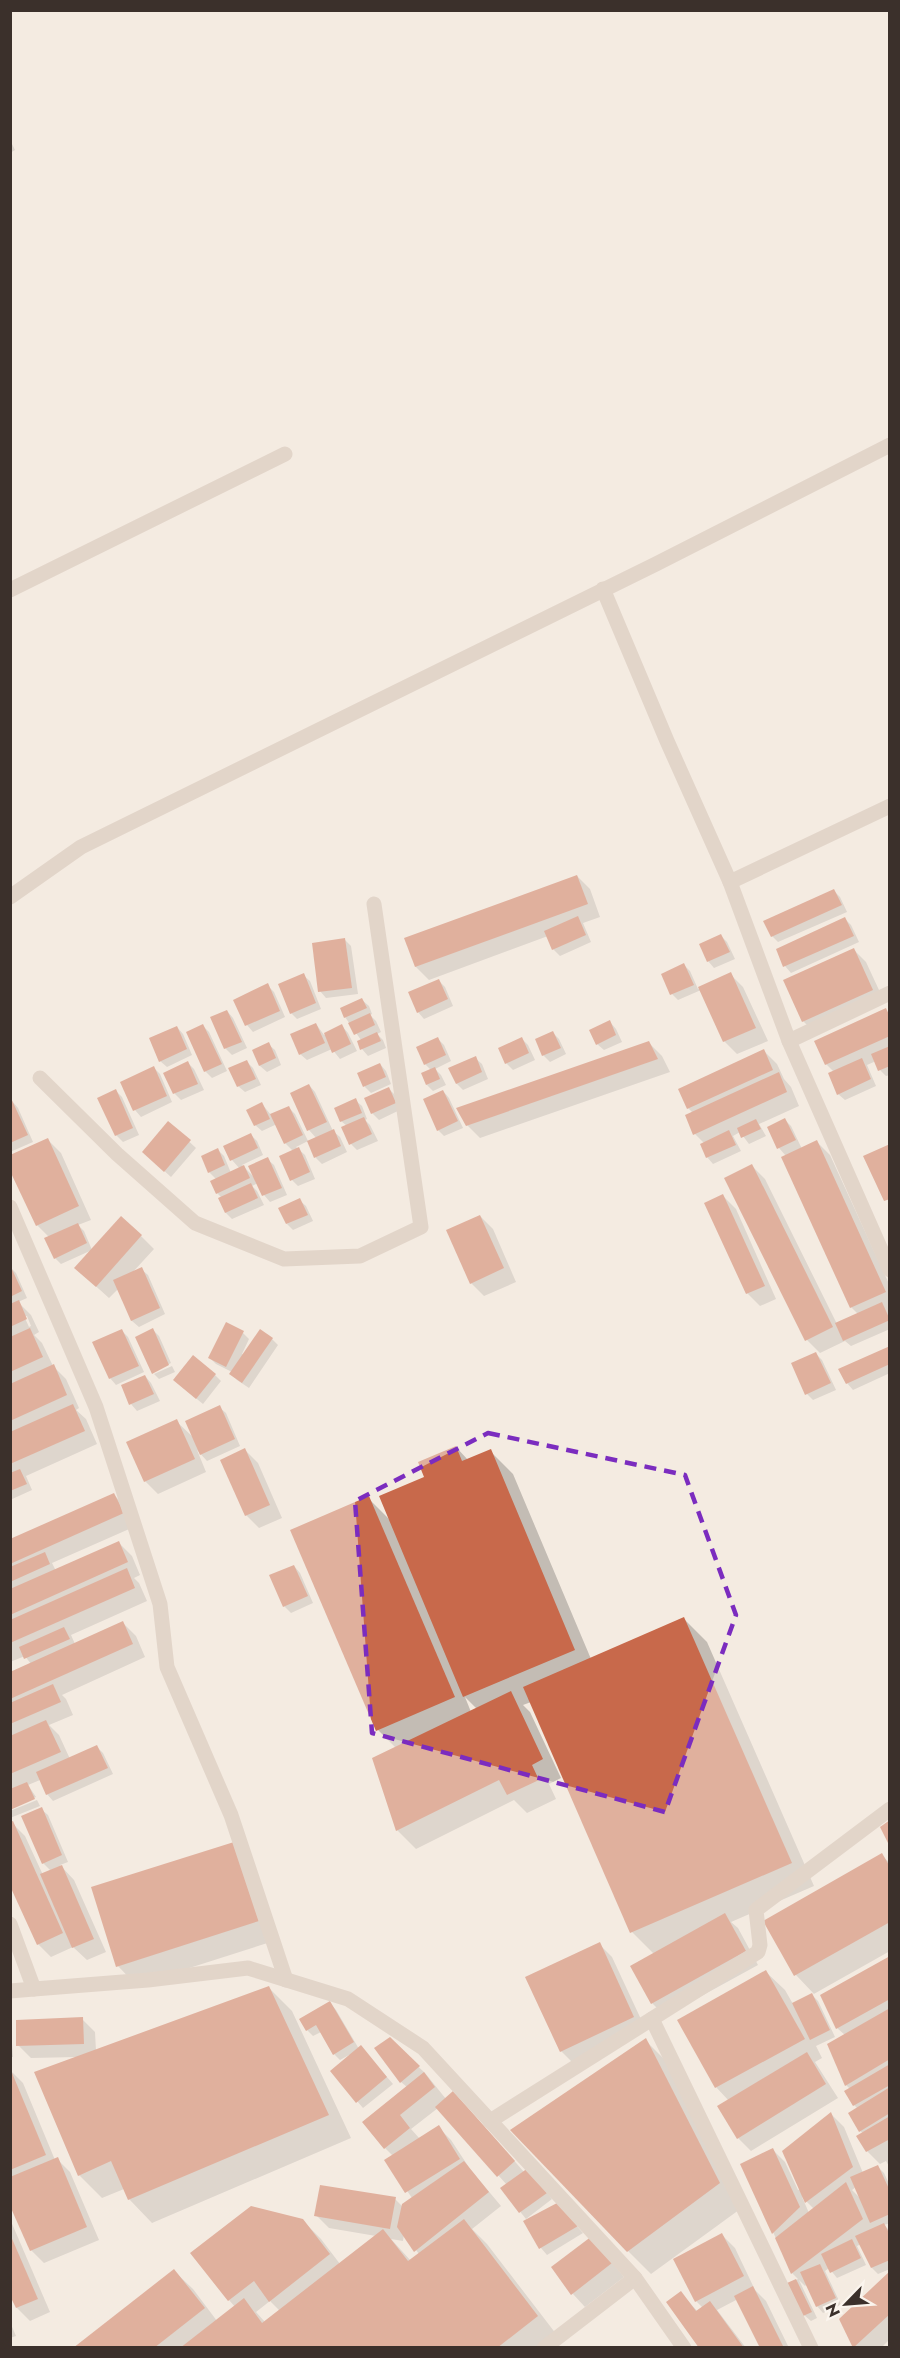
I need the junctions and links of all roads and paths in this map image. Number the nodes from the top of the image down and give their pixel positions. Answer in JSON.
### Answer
{"nodes":[{"id":1,"x":890,"y":445,"type":"edge"},
{"id":2,"x":285,"y":454,"type":"dead end"},
{"id":3,"x":603,"y":589,"type":"junction"},
{"id":4,"x":10,"y":590,"type":"edge"},
{"id":5,"x":890,"y":806,"type":"edge"},
{"id":6,"x":730,"y":882,"type":"junction"},
{"id":7,"x":10,"y":897,"type":"edge"},
{"id":8,"x":374,"y":904,"type":"dead end"},
{"id":9,"x":890,"y":993,"type":"edge"},
{"id":10,"x":789,"y":1041,"type":"junction"},
{"id":11,"x":40,"y":1078,"type":"dead end"},
{"id":12,"x":10,"y":1207,"type":"edge"},
{"id":13,"x":890,"y":1270,"type":"edge"},
{"id":14,"x":890,"y":1809,"type":"edge"},
{"id":15,"x":10,"y":1924,"type":"edge"},
{"id":16,"x":286,"y":1980,"type":"junction"},
{"id":17,"x":34,"y":1989,"type":"junction"},
{"id":18,"x":10,"y":1991,"type":"edge"},
{"id":19,"x":652,"y":2019,"type":"junction"},
{"id":20,"x":490,"y":2121,"type":"junction"},
{"id":21,"x":635,"y":2278,"type":"junction"},
{"id":22,"x":544,"y":2348,"type":"edge"},
{"id":23,"x":684,"y":2348,"type":"edge"},
{"id":24,"x":811,"y":2348,"type":"edge"}],
"edges":[{"from":1,"to":3,"type":"street"},
{"from":2,"to":4,"type":"street"},
{"from":3,"to":6,"type":"street"},
{"from":3,"to":7,"type":"street"},
{"from":5,"to":6,"type":"street"},
{"from":6,"to":10,"type":"street"},
{"from":8,"to":11,"type":"street"},
{"from":9,"to":10,"type":"street"},
{"from":10,"to":13,"type":"street"},
{"from":12,"to":16,"type":"street"},
{"from":14,"to":19,"type":"street"},
{"from":15,"to":17,"type":"street"},
{"from":16,"to":17,"type":"street"},
{"from":16,"to":20,"type":"street"},
{"from":17,"to":18,"type":"street"},
{"from":19,"to":20,"type":"street"},
{"from":19,"to":24,"type":"street"},
{"from":20,"to":21,"type":"street"},
{"from":21,"to":22,"type":"street"},
{"from":21,"to":23,"type":"street"}]}
